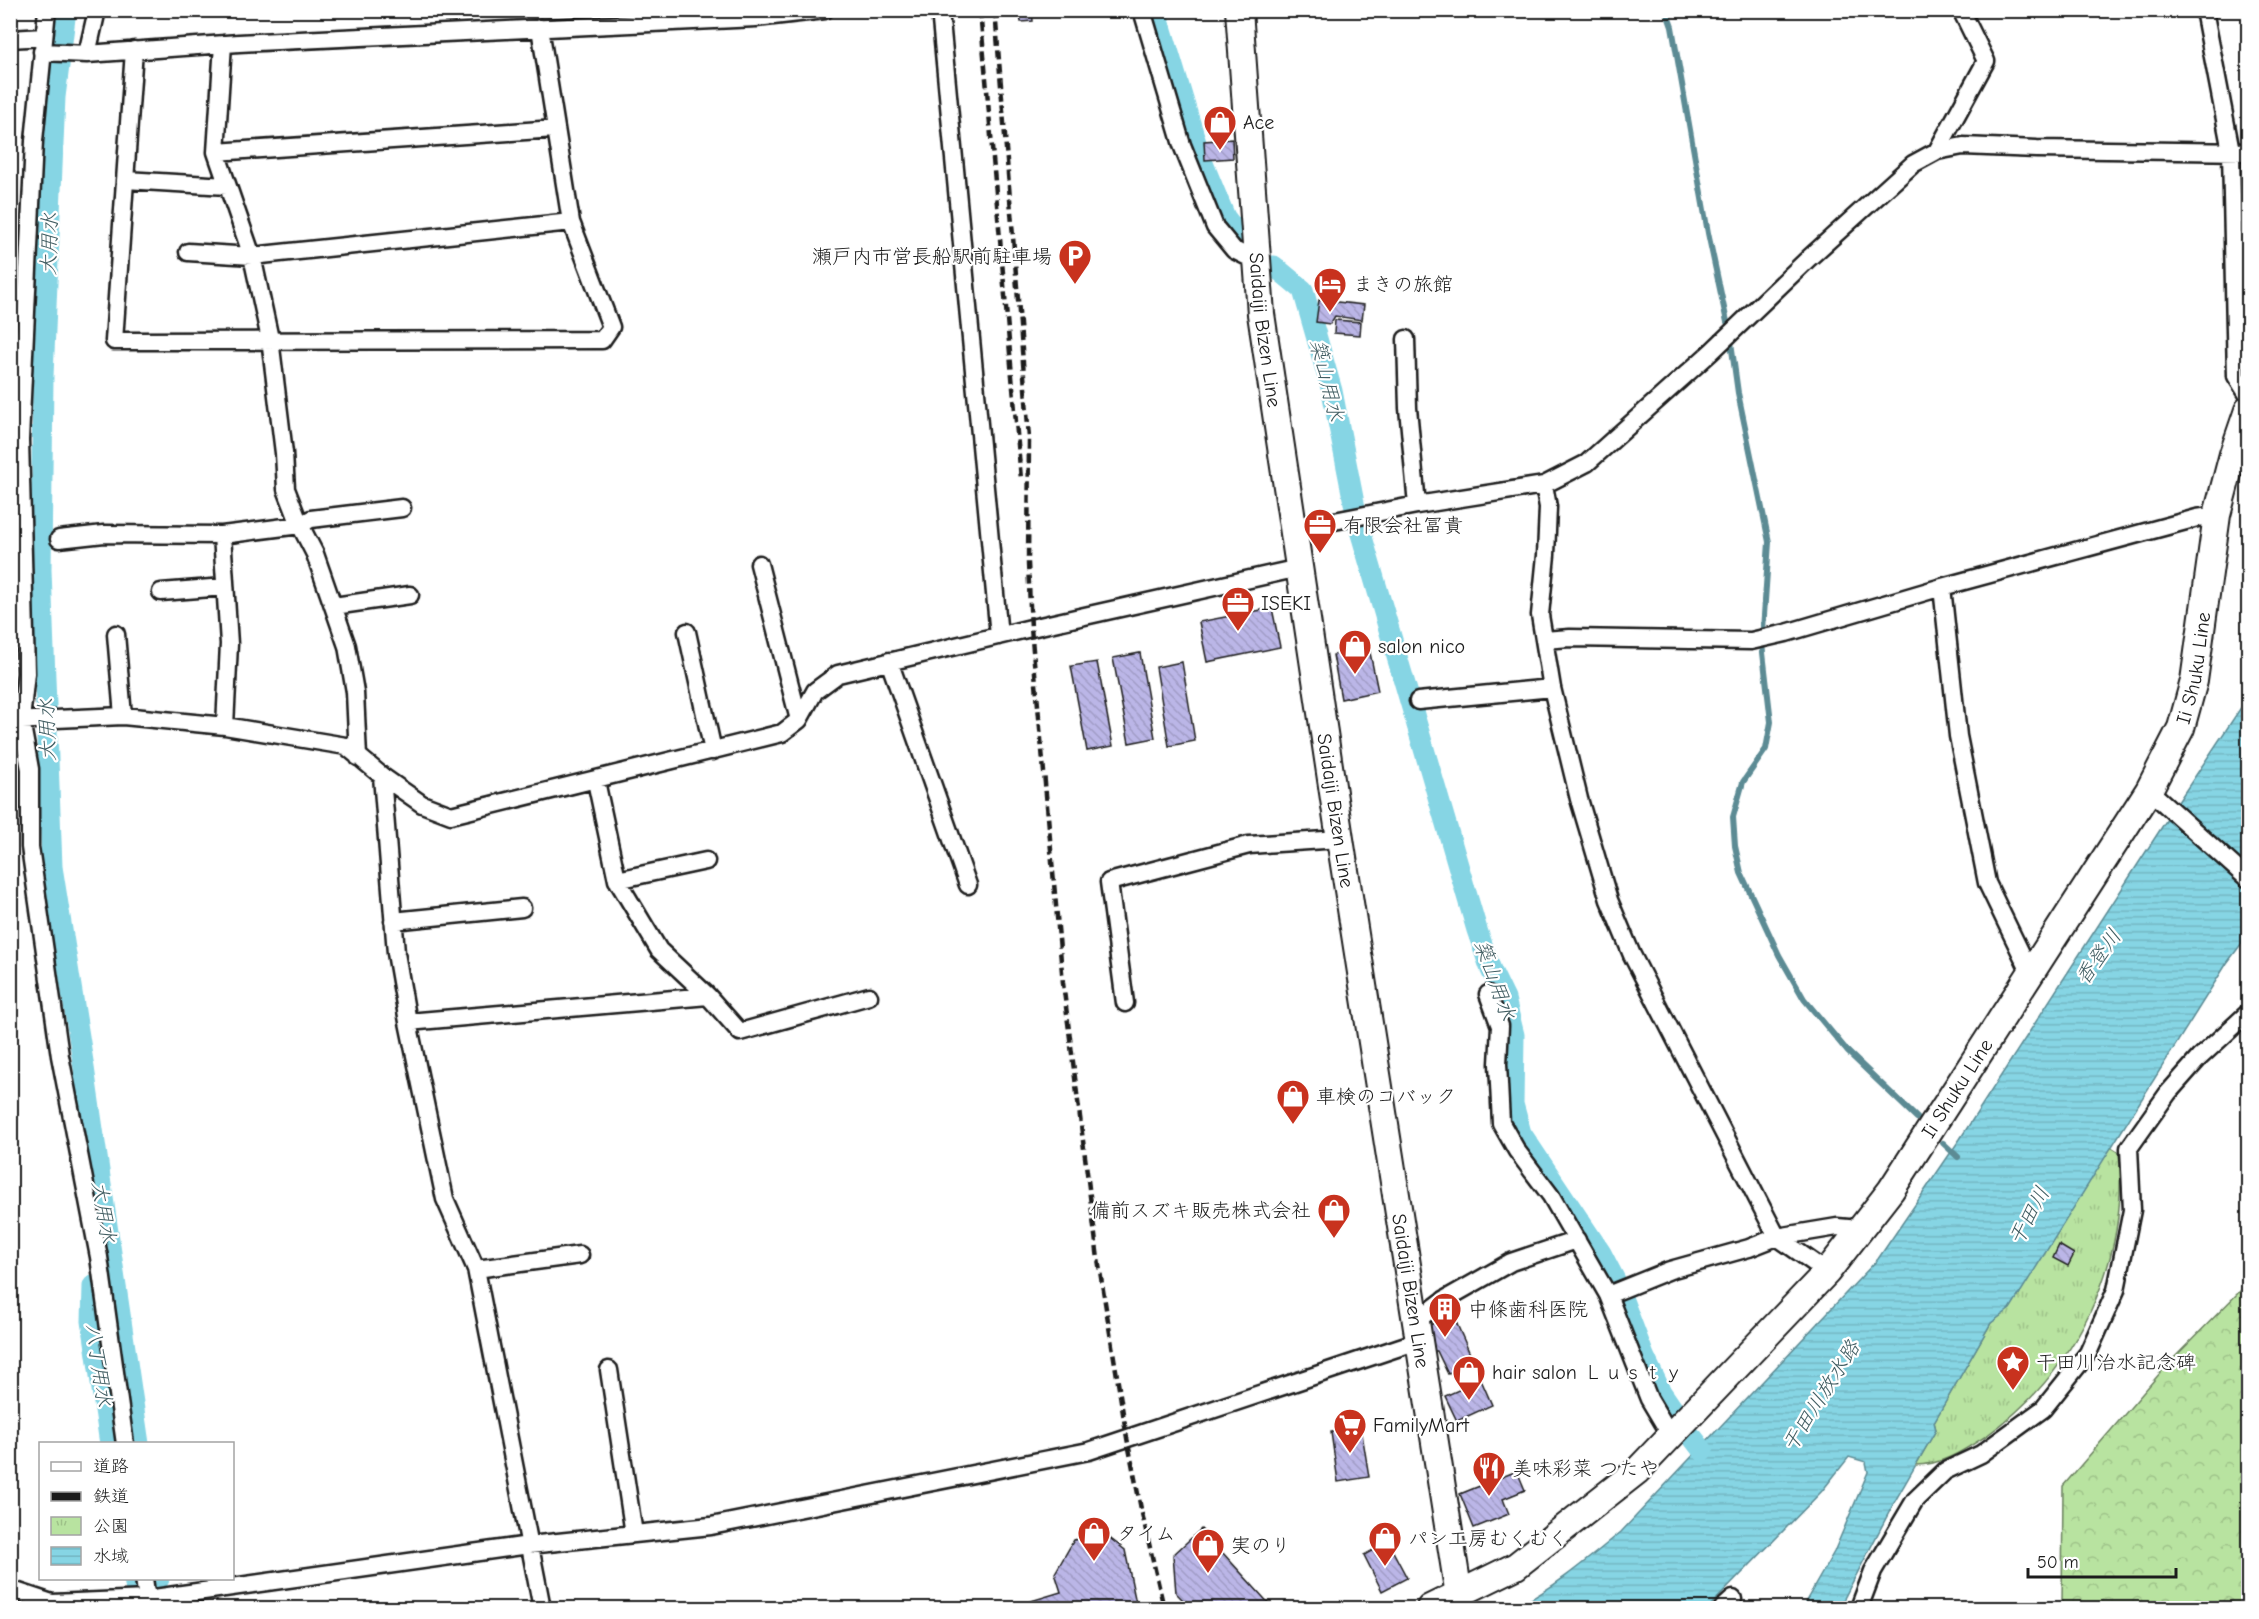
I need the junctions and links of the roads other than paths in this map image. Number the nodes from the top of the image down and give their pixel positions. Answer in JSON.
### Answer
{"nodes":[{"id":1,"x":47,"y":10,"type":"edge"},
{"id":2,"x":97,"y":10,"type":"edge"},
{"id":3,"x":825,"y":10,"type":"edge"},
{"id":4,"x":940,"y":10,"type":"edge"},
{"id":5,"x":1142,"y":10,"type":"edge"},
{"id":6,"x":1239,"y":10,"type":"edge"},
{"id":7,"x":1961,"y":10,"type":"edge"},
{"id":8,"x":2204,"y":10,"type":"edge"},
{"id":9,"x":549,"y":22,"type":"edge"},
{"id":10,"x":10,"y":39,"type":"edge"},
{"id":11,"x":43,"y":44,"type":"junction"},
{"id":12,"x":223,"y":44,"type":"junction"},
{"id":13,"x":134,"y":50,"type":"junction"},
{"id":14,"x":87,"y":54,"type":"junction"},
{"id":15,"x":555,"y":129,"type":"junction"},
{"id":16,"x":1937,"y":151,"type":"junction"},
{"id":17,"x":216,"y":152,"type":"junction"},
{"id":18,"x":2231,"y":152,"type":"junction"},
{"id":19,"x":2248,"y":152,"type":"edge"},
{"id":20,"x":125,"y":180,"type":"junction"},
{"id":21,"x":227,"y":186,"type":"junction"},
{"id":22,"x":571,"y":222,"type":"junction"},
{"id":23,"x":188,"y":252,"type":"dead end"},
{"id":24,"x":252,"y":256,"type":"junction"},
{"id":25,"x":1258,"y":262,"type":"junction"},
{"id":26,"x":270,"y":339,"type":"junction"},
{"id":27,"x":1406,"y":339,"type":"dead end"},
{"id":28,"x":2248,"y":395,"type":"edge"},
{"id":29,"x":2248,"y":410,"type":"edge"},
{"id":30,"x":1544,"y":485,"type":"junction"},
{"id":31,"x":1417,"y":505,"type":"junction"},
{"id":32,"x":402,"y":508,"type":"dead end"},
{"id":33,"x":2217,"y":515,"type":"junction"},
{"id":34,"x":300,"y":525,"type":"junction"},
{"id":35,"x":1293,"y":529,"type":"junction"},
{"id":36,"x":222,"y":535,"type":"junction"},
{"id":37,"x":59,"y":539,"type":"dead end"},
{"id":38,"x":759,"y":564,"type":"dead end"},
{"id":39,"x":1299,"y":568,"type":"junction"},
{"id":40,"x":224,"y":587,"type":"junction"},
{"id":41,"x":1942,"y":587,"type":"junction"},
{"id":42,"x":161,"y":592,"type":"dead end"},
{"id":43,"x":410,"y":595,"type":"dead end"},
{"id":44,"x":334,"y":606,"type":"junction"},
{"id":45,"x":687,"y":632,"type":"dead end"},
{"id":46,"x":116,"y":634,"type":"dead end"},
{"id":47,"x":999,"y":636,"type":"junction"},
{"id":48,"x":1544,"y":640,"type":"junction"},
{"id":49,"x":889,"y":662,"type":"junction"},
{"id":50,"x":1552,"y":688,"type":"junction"},
{"id":51,"x":1418,"y":701,"type":"dead end"},
{"id":52,"x":123,"y":716,"type":"junction"},
{"id":53,"x":20,"y":720,"type":"edge"},
{"id":54,"x":799,"y":720,"type":"junction"},
{"id":55,"x":225,"y":726,"type":"junction"},
{"id":56,"x":713,"y":751,"type":"junction"},
{"id":57,"x":358,"y":757,"type":"junction"},
{"id":58,"x":382,"y":776,"type":"junction"},
{"id":59,"x":596,"y":780,"type":"junction"},
{"id":60,"x":2158,"y":798,"type":"junction"},
{"id":61,"x":1340,"y":839,"type":"junction"},
{"id":62,"x":706,"y":861,"type":"dead end"},
{"id":63,"x":2248,"y":879,"type":"edge"},
{"id":64,"x":617,"y":880,"type":"junction"},
{"id":65,"x":968,"y":885,"type":"dead end"},
{"id":66,"x":522,"y":908,"type":"dead end"},
{"id":67,"x":393,"y":921,"type":"junction"},
{"id":68,"x":2031,"y":974,"type":"junction"},
{"id":69,"x":1488,"y":994,"type":"dead end"},
{"id":70,"x":708,"y":996,"type":"junction"},
{"id":71,"x":869,"y":996,"type":"dead end"},
{"id":72,"x":1125,"y":1003,"type":"dead end"},
{"id":73,"x":2248,"y":1013,"type":"edge"},
{"id":74,"x":408,"y":1022,"type":"junction"},
{"id":75,"x":1860,"y":1230,"type":"junction"},
{"id":76,"x":1777,"y":1237,"type":"junction"},
{"id":77,"x":1577,"y":1239,"type":"junction"},
{"id":78,"x":580,"y":1255,"type":"dead end"},
{"id":79,"x":476,"y":1269,"type":"junction"},
{"id":80,"x":1827,"y":1272,"type":"junction"},
{"id":81,"x":1616,"y":1292,"type":"junction"},
{"id":82,"x":1416,"y":1331,"type":"junction"},
{"id":83,"x":609,"y":1370,"type":"dead end"},
{"id":84,"x":1671,"y":1436,"type":"junction"},
{"id":85,"x":125,"y":1442,"type":"edge"},
{"id":86,"x":634,"y":1534,"type":"junction"},
{"id":87,"x":529,"y":1545,"type":"junction"},
{"id":88,"x":144,"y":1580,"type":"edge"},
{"id":89,"x":10,"y":1589,"type":"edge"},
{"id":90,"x":1460,"y":1601,"type":"edge"},
{"id":91,"x":148,"y":1604,"type":"edge"},
{"id":92,"x":542,"y":1608,"type":"edge"},
{"id":93,"x":1430,"y":1608,"type":"edge"},
{"id":94,"x":1858,"y":1608,"type":"edge"}],
"edges":[{"from":1,"to":11,"type":"street"},
{"from":2,"to":14,"type":"street"},
{"from":3,"to":9,"type":"street"},
{"from":4,"to":47,"type":"street"},
{"from":5,"to":25,"type":"street"},
{"from":6,"to":25,"type":"main road","name":"Saidaiji Bizen Line"},
{"from":7,"to":16,"type":"street"},
{"from":8,"to":18,"type":"street"},
{"from":9,"to":12,"type":"street"},
{"from":9,"to":15,"type":"street"},
{"from":10,"to":11,"type":"street"},
{"from":11,"to":14,"type":"street"},
{"from":11,"to":53,"type":"street"},
{"from":12,"to":13,"type":"street"},
{"from":12,"to":17,"type":"street"},
{"from":13,"to":14,"type":"street"},
{"from":13,"to":20,"type":"street"},
{"from":15,"to":17,"type":"street"},
{"from":15,"to":22,"type":"street"},
{"from":16,"to":18,"type":"street"},
{"from":16,"to":30,"type":"street"},
{"from":17,"to":21,"type":"street"},
{"from":18,"to":19,"type":"street"},
{"from":18,"to":28,"type":"street"},
{"from":20,"to":21,"type":"street"},
{"from":20,"to":26,"type":"street"},
{"from":21,"to":24,"type":"street"},
{"from":22,"to":24,"type":"street"},
{"from":22,"to":26,"type":"street"},
{"from":23,"to":24,"type":"street"},
{"from":24,"to":26,"type":"street"},
{"from":25,"to":35,"type":"main road","name":"Saidaiji Bizen Line"},
{"from":26,"to":34,"type":"street"},
{"from":27,"to":31,"type":"street"},
{"from":29,"to":33,"type":"main road","name":"Ii Shuku Line"},
{"from":30,"to":31,"type":"street"},
{"from":30,"to":48,"type":"street"},
{"from":31,"to":35,"type":"street"},
{"from":32,"to":34,"type":"street"},
{"from":33,"to":41,"type":"street"},
{"from":33,"to":60,"type":"main road","name":"Ii Shuku Line"},
{"from":34,"to":36,"type":"street"},
{"from":34,"to":44,"type":"street"},
{"from":35,"to":39,"type":"main road","name":"Saidaiji Bizen Line"},
{"from":36,"to":37,"type":"street"},
{"from":36,"to":40,"type":"street"},
{"from":38,"to":54,"type":"street"},
{"from":39,"to":47,"type":"street"},
{"from":39,"to":61,"type":"main road","name":"Saidaiji Bizen Line"},
{"from":40,"to":42,"type":"street"},
{"from":40,"to":55,"type":"street"},
{"from":41,"to":48,"type":"street"},
{"from":41,"to":68,"type":"street"},
{"from":43,"to":44,"type":"street"},
{"from":44,"to":57,"type":"street"},
{"from":45,"to":56,"type":"street"},
{"from":46,"to":52,"type":"street"},
{"from":47,"to":49,"type":"street"},
{"from":48,"to":50,"type":"street"},
{"from":49,"to":54,"type":"street"},
{"from":49,"to":65,"type":"street"},
{"from":50,"to":51,"type":"street"},
{"from":50,"to":76,"type":"street"},
{"from":52,"to":53,"type":"street"},
{"from":52,"to":55,"type":"street"},
{"from":53,"to":85,"type":"street"},
{"from":54,"to":56,"type":"street"},
{"from":55,"to":57,"type":"street"},
{"from":56,"to":59,"type":"street"},
{"from":57,"to":58,"type":"street"},
{"from":58,"to":59,"type":"street"},
{"from":58,"to":67,"type":"street"},
{"from":59,"to":64,"type":"street"},
{"from":60,"to":63,"type":"street"},
{"from":60,"to":68,"type":"main road","name":"Ii Shuku Line"},
{"from":61,"to":72,"type":"street"},
{"from":61,"to":82,"type":"main road","name":"Saidaiji Bizen Line"},
{"from":62,"to":64,"type":"street"},
{"from":64,"to":70,"type":"street"},
{"from":66,"to":67,"type":"street"},
{"from":67,"to":74,"type":"street"},
{"from":68,"to":75,"type":"main road","name":"Ii Shuku Line"},
{"from":69,"to":77,"type":"street"},
{"from":70,"to":71,"type":"street"},
{"from":70,"to":74,"type":"street"},
{"from":73,"to":94,"type":"street"},
{"from":74,"to":79,"type":"street"},
{"from":75,"to":76,"type":"street"},
{"from":75,"to":80,"type":"main road","name":"Ii Shuku Line"},
{"from":76,"to":80,"type":"street"},
{"from":76,"to":81,"type":"street"},
{"from":77,"to":81,"type":"street"},
{"from":77,"to":82,"type":"street"},
{"from":78,"to":79,"type":"street"},
{"from":79,"to":87,"type":"street"},
{"from":80,"to":84,"type":"main road","name":"Ii Shuku Line"},
{"from":81,"to":84,"type":"street"},
{"from":82,"to":86,"type":"street"},
{"from":82,"to":90,"type":"main road","name":"Saidaiji Bizen Line"},
{"from":83,"to":86,"type":"street"},
{"from":84,"to":90,"type":"main road","name":"Ii Shuku Line"},
{"from":86,"to":87,"type":"street"},
{"from":87,"to":91,"type":"street"},
{"from":87,"to":92,"type":"street"},
{"from":88,"to":91,"type":"street"},
{"from":89,"to":91,"type":"street"},
{"from":90,"to":93,"type":"main road","name":"Ii Shuku Line"}]}
